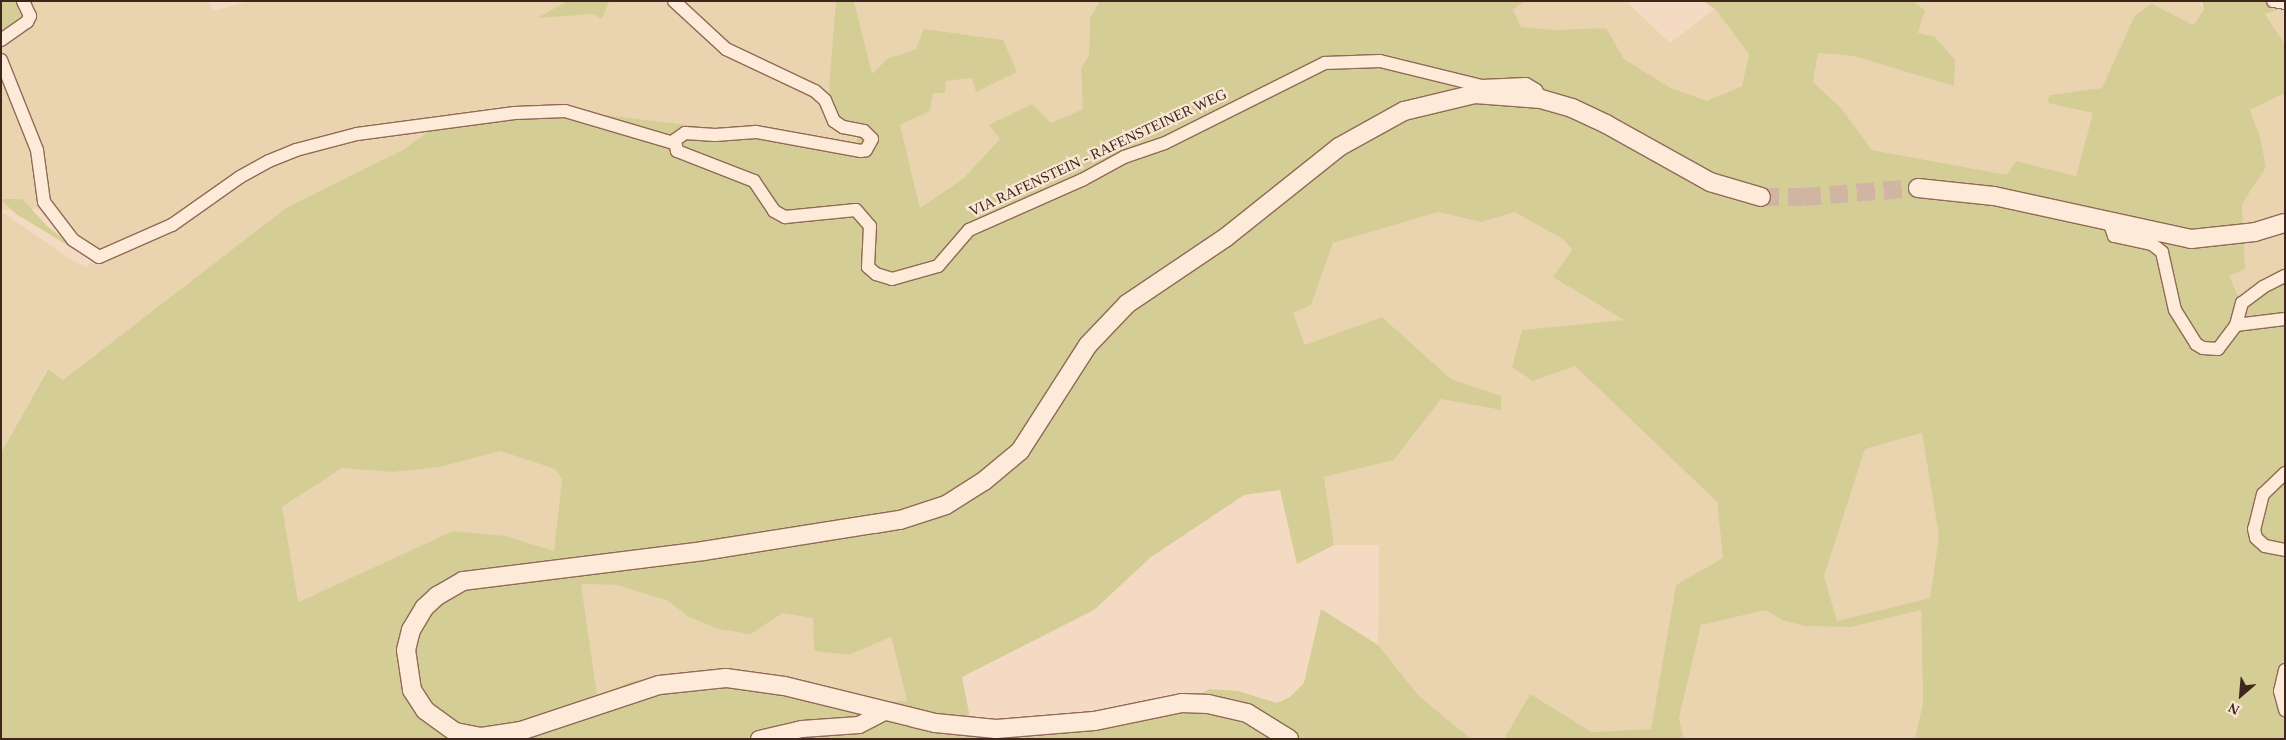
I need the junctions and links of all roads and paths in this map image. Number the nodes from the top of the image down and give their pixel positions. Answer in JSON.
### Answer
{"nodes":[{"id":1,"x":23,"y":1,"type":"edge"},
{"id":2,"x":674,"y":1,"type":"edge"},
{"id":3,"x":2274,"y":1,"type":"edge"},
{"id":4,"x":2285,"y":3,"type":"edge"},
{"id":5,"x":1,"y":40,"type":"edge"},
{"id":6,"x":1,"y":60,"type":"edge"},
{"id":7,"x":1541,"y":99,"type":"junction"},
{"id":8,"x":674,"y":143,"type":"junction"},
{"id":9,"x":1918,"y":188,"type":"tunnel mouth"},
{"id":10,"x":1761,"y":196,"type":"tunnel mouth"},
{"id":11,"x":2109,"y":222,"type":"junction"},
{"id":12,"x":2285,"y":223,"type":"edge"},
{"id":13,"x":2285,"y":276,"type":"edge"},
{"id":14,"x":2285,"y":319,"type":"edge"},
{"id":15,"x":2236,"y":326,"type":"junction"},
{"id":16,"x":2285,"y":473,"type":"edge"},
{"id":17,"x":2285,"y":550,"type":"edge"},
{"id":18,"x":2285,"y":670,"type":"edge"},
{"id":19,"x":2285,"y":710,"type":"edge"},
{"id":20,"x":887,"y":711,"type":"junction"},
{"id":21,"x":759,"y":739,"type":"edge"},
{"id":22,"x":1289,"y":739,"type":"edge"}],
"edges":[{"from":1,"to":5,"type":"street"},
{"from":2,"to":8,"type":"street"},
{"from":3,"to":4,"type":"street"},
{"from":6,"to":8,"type":"street"},
{"from":7,"to":8,"type":"street","name":"VIA RAFENSTEIN - RAFENSTEINER WEG"},
{"from":7,"to":10,"type":"main road"},
{"from":7,"to":20,"type":"main road"},
{"from":9,"to":11,"type":"main road"},
{"from":11,"to":12,"type":"main road"},
{"from":11,"to":15,"type":"street"},
{"from":13,"to":15,"type":"street"},
{"from":14,"to":15,"type":"street"},
{"from":16,"to":17,"type":"street"},
{"from":18,"to":19,"type":"street"},
{"from":20,"to":21,"type":"street"},
{"from":20,"to":22,"type":"main road"}]}
